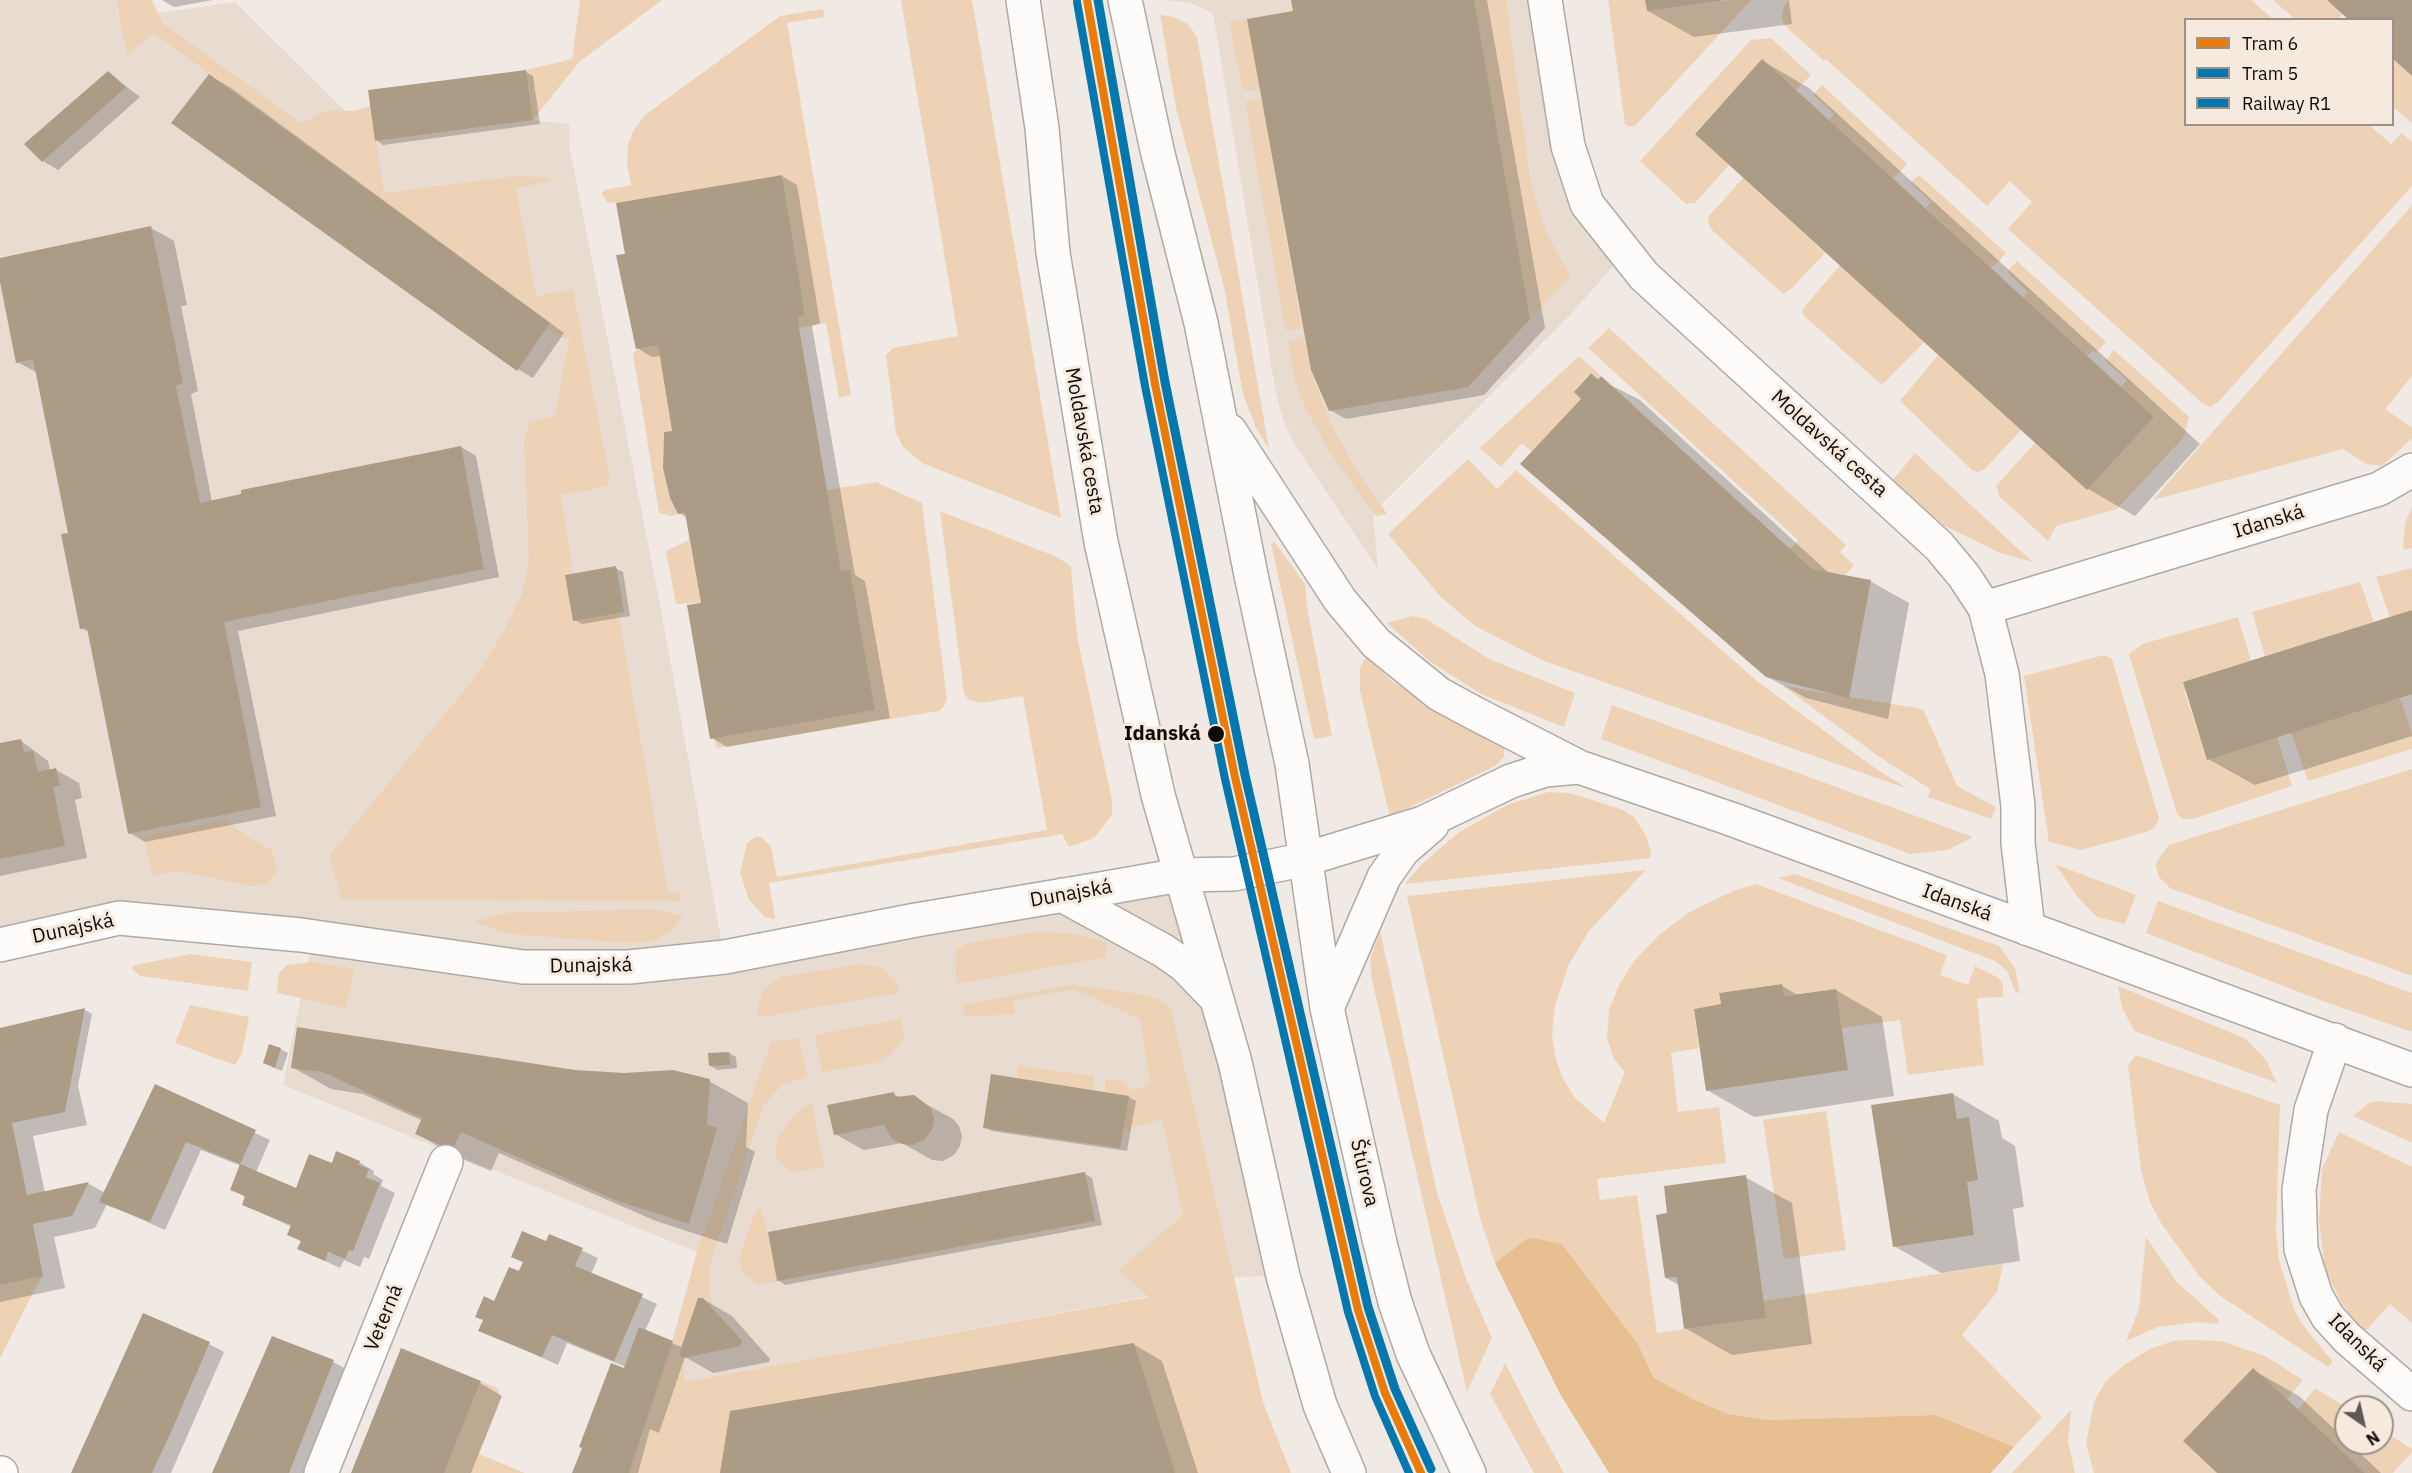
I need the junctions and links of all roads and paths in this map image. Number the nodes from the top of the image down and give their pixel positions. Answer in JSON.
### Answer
{"nodes":[{"id":1,"x":1023,"y":0,"type":"edge"},
{"id":2,"x":1125,"y":0,"type":"edge"},
{"id":3,"x":1545,"y":0,"type":"edge"},
{"id":4,"x":1218,"y":411,"type":"junction"},
{"id":5,"x":2412,"y":470,"type":"edge"},
{"id":6,"x":1984,"y":608,"type":"junction"},
{"id":7,"x":1579,"y":767,"type":"junction"},
{"id":8,"x":1445,"y":813,"type":"junction"},
{"id":9,"x":1306,"y":859,"type":"junction"},
{"id":10,"x":1180,"y":875,"type":"junction"},
{"id":11,"x":1062,"y":895,"type":"junction"},
{"id":12,"x":2028,"y":929,"type":"junction"},
{"id":13,"x":0,"y":945,"type":"edge"},
{"id":14,"x":1217,"y":999,"type":"junction"},
{"id":15,"x":1327,"y":1008,"type":"junction"},
{"id":16,"x":2335,"y":1040,"type":"junction"},
{"id":17,"x":2412,"y":1070,"type":"edge"},
{"id":18,"x":446,"y":1162,"type":"dead end"},
{"id":19,"x":2412,"y":1394,"type":"edge"},
{"id":20,"x":321,"y":1473,"type":"edge"},
{"id":21,"x":1348,"y":1473,"type":"edge"},
{"id":22,"x":1469,"y":1473,"type":"edge"}],
"edges":[{"from":1,"to":10,"type":"street","name":"Moldavská cesta"},
{"from":2,"to":4,"type":"street"},
{"from":3,"to":6,"type":"street","name":"Moldavská cesta"},
{"from":4,"to":7,"type":"street","name":"Idanská"},
{"from":4,"to":9,"type":"street"},
{"from":5,"to":6,"type":"street","name":"Idanská"},
{"from":6,"to":12,"type":"street","name":"Moldavská cesta"},
{"from":7,"to":8,"type":"street","name":"Idanská"},
{"from":7,"to":12,"type":"street","name":"Idanská"},
{"from":8,"to":9,"type":"street","name":"Idanská"},
{"from":8,"to":15,"type":"street","name":"Idanská"},
{"from":9,"to":10,"type":"street","name":"Dunajská"},
{"from":9,"to":15,"type":"street","name":"Štúrova"},
{"from":10,"to":11,"type":"street","name":"Dunajská"},
{"from":10,"to":14,"type":"street"},
{"from":11,"to":13,"type":"street","name":"Dunajská"},
{"from":11,"to":14,"type":"street"},
{"from":12,"to":16,"type":"street","name":"Idanská"},
{"from":14,"to":21,"type":"street"},
{"from":15,"to":22,"type":"street","name":"Štúrova"},
{"from":16,"to":17,"type":"street","name":"Idanská"},
{"from":16,"to":19,"type":"street","name":"Idanská"},
{"from":18,"to":20,"type":"street","name":"Veterná"}]}
